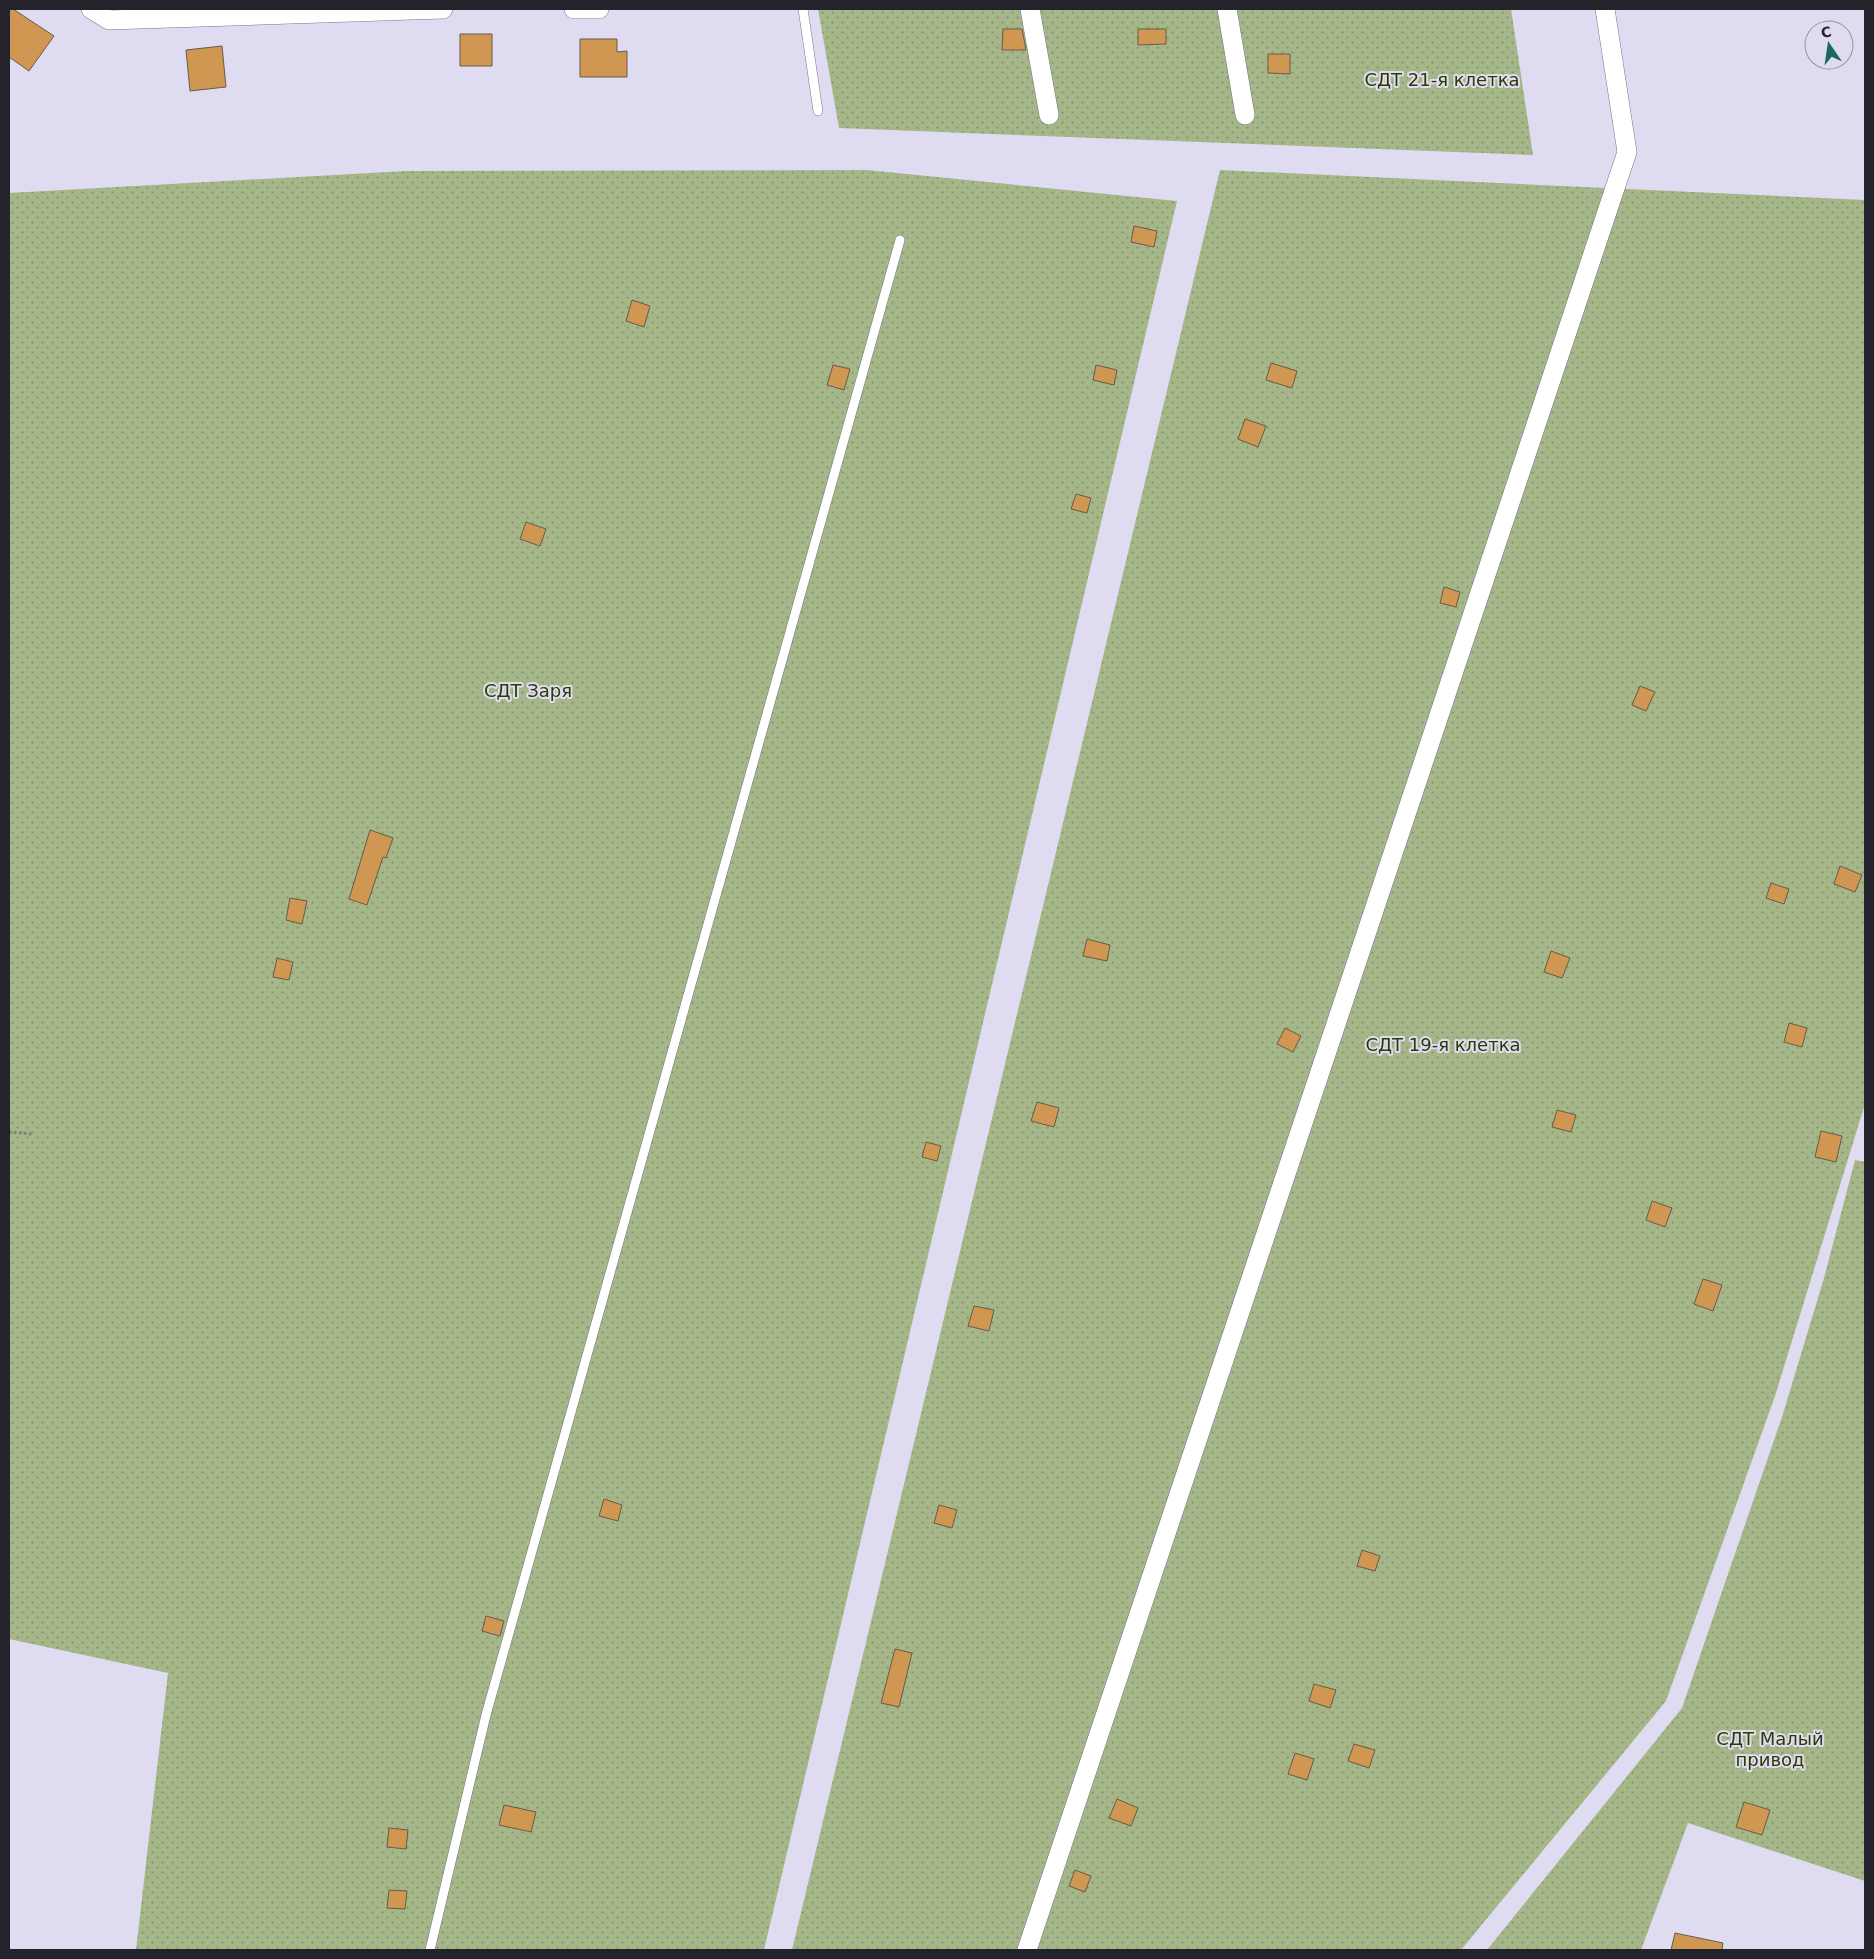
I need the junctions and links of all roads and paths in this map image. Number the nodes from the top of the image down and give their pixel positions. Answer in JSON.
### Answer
{"nodes":[{"id":1,"x":90,"y":9,"type":"edge"},
{"id":2,"x":443,"y":9,"type":"edge"},
{"id":3,"x":574,"y":9,"type":"edge"},
{"id":4,"x":599,"y":9,"type":"edge"},
{"id":5,"x":803,"y":9,"type":"edge"},
{"id":6,"x":1030,"y":9,"type":"edge"},
{"id":7,"x":1227,"y":9,"type":"edge"},
{"id":8,"x":1605,"y":9,"type":"edge"},
{"id":9,"x":818,"y":111,"type":"dead end"},
{"id":10,"x":1049,"y":114,"type":"dead end"},
{"id":11,"x":1245,"y":115,"type":"dead end"},
{"id":12,"x":900,"y":240,"type":"dead end"},
{"id":13,"x":9,"y":1132,"type":"edge"},
{"id":14,"x":32,"y":1134,"type":"dead end"},
{"id":15,"x":430,"y":1950,"type":"edge"},
{"id":16,"x":1027,"y":1950,"type":"edge"}],
"edges":[{"from":1,"to":2,"type":"street"},
{"from":3,"to":4,"type":"street"},
{"from":5,"to":9,"type":"lane"},
{"from":6,"to":10,"type":"street"},
{"from":7,"to":11,"type":"street"},
{"from":8,"to":16,"type":"street"},
{"from":12,"to":15,"type":"lane"},
{"from":13,"to":14,"type":"path"}]}
